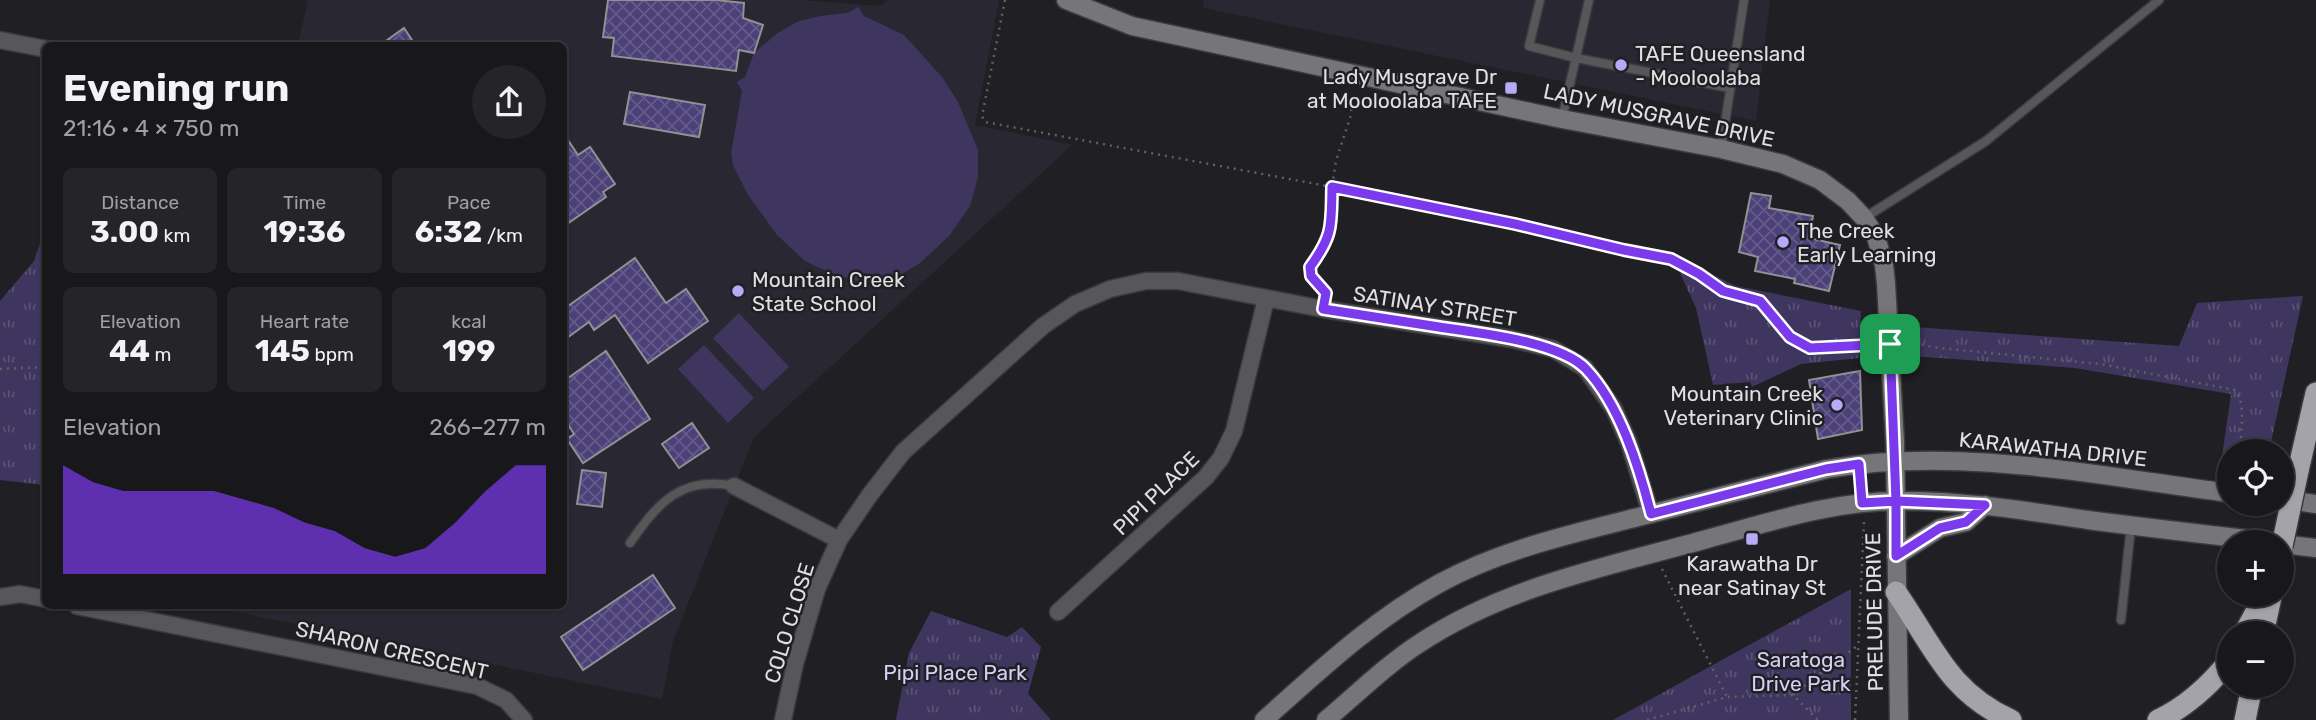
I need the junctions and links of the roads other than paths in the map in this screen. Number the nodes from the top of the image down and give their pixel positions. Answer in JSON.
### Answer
{"nodes":[{"id":1,"x":1066,"y":0,"type":"edge"},
{"id":2,"x":1540,"y":0,"type":"edge"},
{"id":3,"x":1589,"y":0,"type":"edge"},
{"id":4,"x":1744,"y":0,"type":"edge"},
{"id":5,"x":2159,"y":0,"type":"edge"},
{"id":6,"x":0,"y":40,"type":"edge"},
{"id":7,"x":42,"y":48,"type":"edge"},
{"id":8,"x":1576,"y":58,"type":"junction"},
{"id":9,"x":1730,"y":88,"type":"junction"},
{"id":10,"x":1562,"y":118,"type":"junction"},
{"id":11,"x":1721,"y":149,"type":"junction"},
{"id":12,"x":1864,"y":218,"type":"junction"},
{"id":13,"x":1266,"y":299,"type":"junction"},
{"id":14,"x":2316,"y":393,"type":"edge"},
{"id":15,"x":1895,"y":462,"type":"junction"},
{"id":16,"x":734,"y":486,"type":"joint"},
{"id":17,"x":2217,"y":491,"type":"edge"},
{"id":18,"x":1896,"y":501,"type":"junction"},
{"id":19,"x":2294,"y":501,"type":"edge"},
{"id":20,"x":2316,"y":504,"type":"edge"},
{"id":21,"x":1985,"y":505,"type":"junction"},
{"id":22,"x":1651,"y":514,"type":"junction"},
{"id":23,"x":2131,"y":526,"type":"junction"},
{"id":24,"x":2285,"y":530,"type":"edge"},
{"id":25,"x":2217,"y":536,"type":"edge"},
{"id":26,"x":839,"y":540,"type":"junction"},
{"id":27,"x":630,"y":543,"type":"dead end"},
{"id":28,"x":2294,"y":546,"type":"edge"},
{"id":29,"x":2316,"y":548,"type":"edge"},
{"id":30,"x":1896,"y":556,"type":"junction"},
{"id":31,"x":1896,"y":592,"type":"junction"},
{"id":32,"x":0,"y":597,"type":"edge"},
{"id":33,"x":42,"y":598,"type":"edge"},
{"id":34,"x":111,"y":609,"type":"edge"},
{"id":35,"x":1058,"y":612,"type":"dead end"},
{"id":36,"x":156,"y":613,"type":"edge"},
{"id":37,"x":2121,"y":620,"type":"dead end"},
{"id":38,"x":2217,"y":674,"type":"edge"},
{"id":39,"x":2250,"y":698,"type":"edge"},
{"id":40,"x":524,"y":720,"type":"edge"},
{"id":41,"x":783,"y":720,"type":"edge"},
{"id":42,"x":1264,"y":720,"type":"edge"},
{"id":43,"x":1326,"y":720,"type":"edge"},
{"id":44,"x":1899,"y":720,"type":"edge"},
{"id":45,"x":2011,"y":720,"type":"edge"},
{"id":46,"x":2158,"y":720,"type":"edge"},
{"id":47,"x":2245,"y":720,"type":"edge"}],
"edges":[{"from":1,"to":10,"type":"main road","name":"LADY MUSGRAVE DRIVE"},
{"from":2,"to":8,"type":"lane"},
{"from":3,"to":8,"type":"lane"},
{"from":4,"to":9,"type":"lane"},
{"from":5,"to":12,"type":"lane"},
{"from":6,"to":7,"type":"street"},
{"from":8,"to":9,"type":"lane"},
{"from":8,"to":10,"type":"lane"},
{"from":9,"to":11,"type":"lane"},
{"from":10,"to":11,"type":"main road","name":"LADY MUSGRAVE DRIVE"},
{"from":11,"to":12,"type":"main road","name":"LADY MUSGRAVE DRIVE"},
{"from":12,"to":15,"type":"main road","name":"LADY MUSGRAVE DRIVE"},
{"from":13,"to":22,"type":"street","name":"SATINAY STREET"},
{"from":13,"to":26,"type":"street","name":"SATINAY STREET"},
{"from":13,"to":35,"type":"street","name":"PIPI PLACE"},
{"from":14,"to":24,"type":"highway","bridge":true},
{"from":15,"to":17,"type":"main road","name":"KARAWATHA DRIVE"},
{"from":15,"to":18,"type":"main road","name":"PRELUDE DRIVE"},
{"from":15,"to":22,"type":"main road","name":"KARAWATHA DRIVE"},
{"from":16,"to":26,"type":"street"},
{"from":16,"to":27,"type":"lane"},
{"from":18,"to":21,"type":"main road"},
{"from":18,"to":30,"type":"main road","name":"PRELUDE DRIVE"},
{"from":18,"to":43,"type":"main road"},
{"from":19,"to":20,"type":"main road"},
{"from":21,"to":23,"type":"main road"},
{"from":21,"to":30,"type":"main road"},
{"from":22,"to":42,"type":"main road","name":"KARAWATHA DRIVE"},
{"from":23,"to":25,"type":"main road"},
{"from":23,"to":37,"type":"lane"},
{"from":26,"to":41,"type":"street","name":"COLO CLOSE"},
{"from":28,"to":29,"type":"main road"},
{"from":30,"to":31,"type":"main road","name":"PRELUDE DRIVE"},
{"from":31,"to":44,"type":"main road","name":"PRELUDE DRIVE"},
{"from":31,"to":45,"type":"highway"},
{"from":32,"to":33,"type":"street"},
{"from":34,"to":36,"type":"street","name":"SHARON CRESCENT"},
{"from":36,"to":40,"type":"street","name":"SHARON CRESCENT"},
{"from":38,"to":46,"type":"highway"},
{"from":39,"to":47,"type":"highway"}]}
